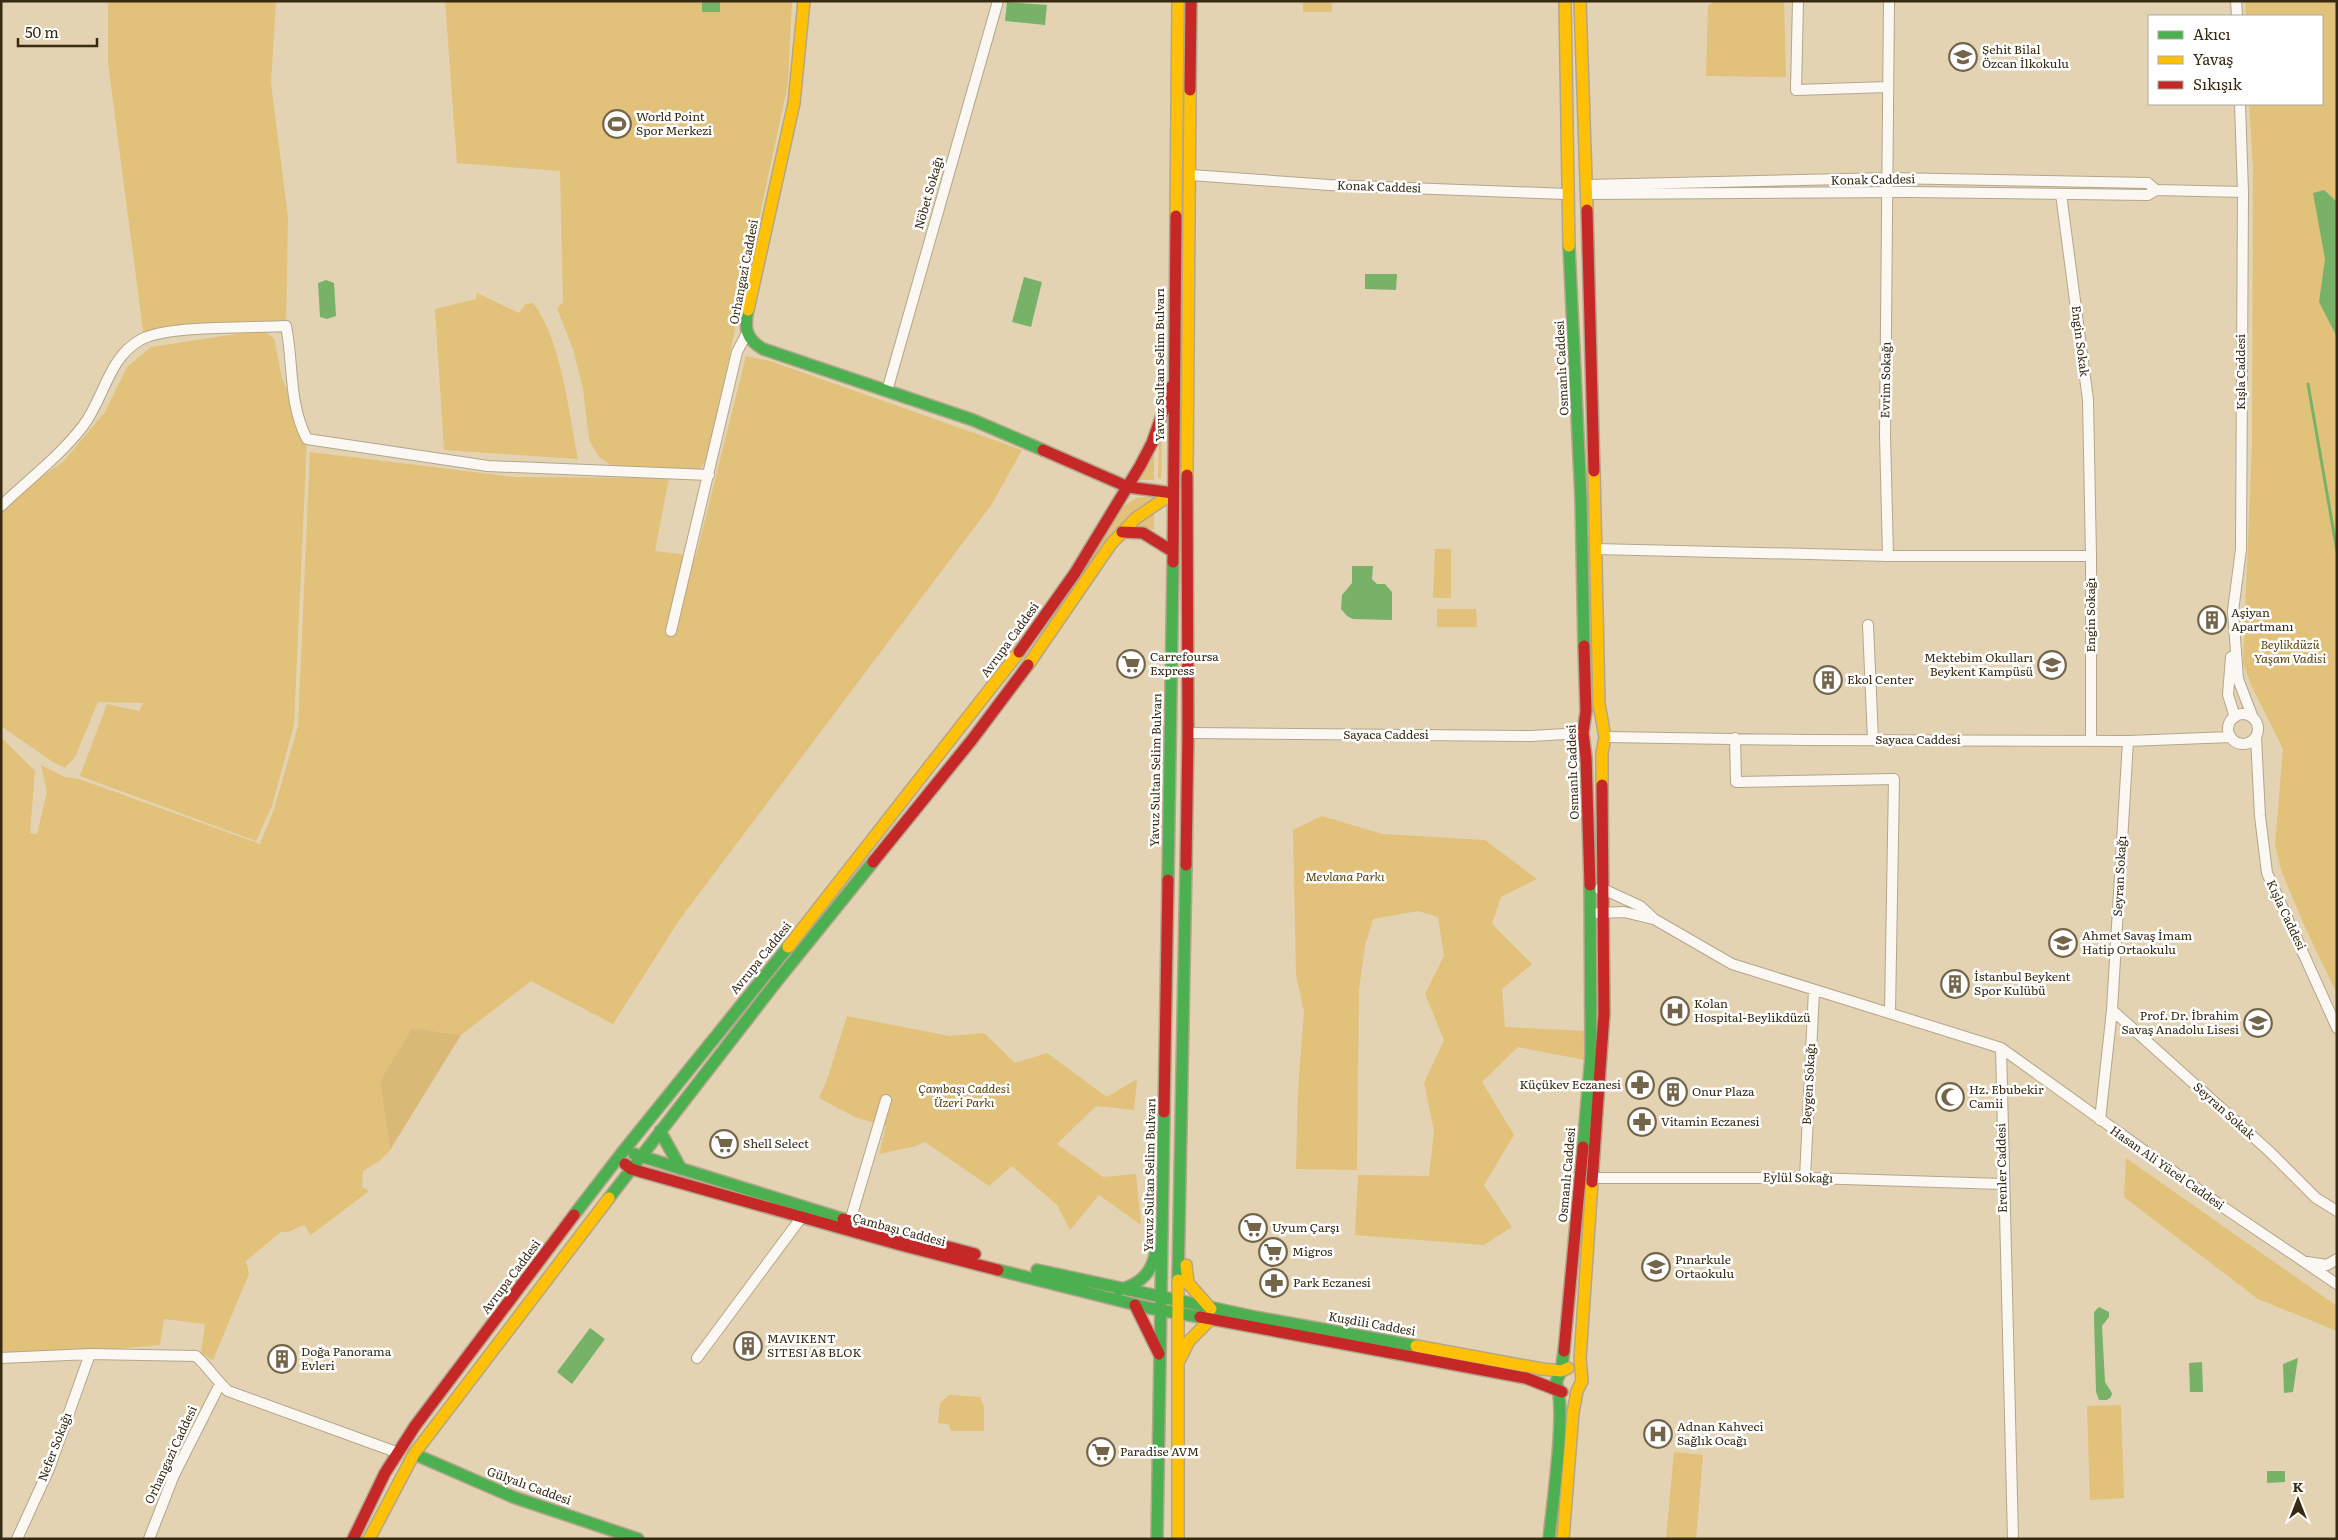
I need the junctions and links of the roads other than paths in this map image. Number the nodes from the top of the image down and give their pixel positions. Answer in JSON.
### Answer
{"nodes":[{"id":1,"x":804,"y":1,"type":"edge"},
{"id":2,"x":998,"y":1,"type":"edge"},
{"id":3,"x":1178,"y":1,"type":"edge"},
{"id":4,"x":1191,"y":1,"type":"edge"},
{"id":5,"x":1565,"y":1,"type":"edge"},
{"id":6,"x":1580,"y":1,"type":"edge"},
{"id":7,"x":1798,"y":1,"type":"edge"},
{"id":8,"x":1889,"y":1,"type":"edge"},
{"id":9,"x":2236,"y":1,"type":"edge"},
{"id":10,"x":2237,"y":15,"type":"edge"},
{"id":11,"x":1888,"y":87,"type":"junction"},
{"id":12,"x":2240,"y":105,"type":"edge"},
{"id":13,"x":1191,"y":175,"type":"junction"},
{"id":14,"x":1888,"y":178,"type":"junction"},
{"id":15,"x":1587,"y":189,"type":"junction"},
{"id":16,"x":2156,"y":190,"type":"junction"},
{"id":17,"x":2243,"y":192,"type":"junction"},
{"id":18,"x":1567,"y":193,"type":"junction"},
{"id":19,"x":1888,"y":194,"type":"junction"},
{"id":20,"x":2061,"y":194,"type":"junction"},
{"id":21,"x":746,"y":335,"type":"junction"},
{"id":22,"x":1173,"y":384,"type":"junction"},
{"id":23,"x":888,"y":391,"type":"junction"},
{"id":24,"x":708,"y":475,"type":"junction"},
{"id":25,"x":1128,"y":487,"type":"junction"},
{"id":26,"x":2090,"y":489,"type":"joint"},
{"id":27,"x":1173,"y":493,"type":"junction"},
{"id":28,"x":1187,"y":493,"type":"junction"},
{"id":29,"x":1,"y":506,"type":"edge"},
{"id":30,"x":1122,"y":532,"type":"junction"},
{"id":31,"x":1596,"y":549,"type":"junction"},
{"id":32,"x":1172,"y":551,"type":"junction"},
{"id":33,"x":1888,"y":556,"type":"junction"},
{"id":34,"x":2091,"y":556,"type":"junction"},
{"id":35,"x":1868,"y":625,"type":"dead end"},
{"id":36,"x":671,"y":631,"type":"dead end"},
{"id":37,"x":2234,"y":639,"type":"junction"},
{"id":38,"x":2235,"y":717,"type":"junction"},
{"id":39,"x":2253,"y":718,"type":"junction"},
{"id":40,"x":1188,"y":733,"type":"junction"},
{"id":41,"x":1583,"y":734,"type":"junction"},
{"id":42,"x":1604,"y":736,"type":"junction"},
{"id":43,"x":2231,"y":737,"type":"junction"},
{"id":44,"x":2256,"y":737,"type":"junction"},
{"id":45,"x":1735,"y":738,"type":"junction"},
{"id":46,"x":1169,"y":740,"type":"junction"},
{"id":47,"x":1873,"y":740,"type":"junction"},
{"id":48,"x":2091,"y":740,"type":"junction"},
{"id":49,"x":2128,"y":741,"type":"junction"},
{"id":50,"x":1187,"y":747,"type":"junction"},
{"id":51,"x":1590,"y":889,"type":"junction"},
{"id":52,"x":1603,"y":889,"type":"junction"},
{"id":53,"x":1604,"y":913,"type":"junction"},
{"id":54,"x":1590,"y":914,"type":"junction"},
{"id":55,"x":1654,"y":919,"type":"junction"},
{"id":56,"x":1814,"y":990,"type":"junction"},
{"id":57,"x":2112,"y":1010,"type":"junction"},
{"id":58,"x":1890,"y":1012,"type":"junction"},
{"id":59,"x":2337,"y":1028,"type":"edge"},
{"id":60,"x":2000,"y":1048,"type":"junction"},
{"id":61,"x":886,"y":1100,"type":"dead end"},
{"id":62,"x":2100,"y":1120,"type":"junction"},
{"id":63,"x":660,"y":1130,"type":"junction"},
{"id":64,"x":621,"y":1154,"type":"junction"},
{"id":65,"x":640,"y":1156,"type":"junction"},
{"id":66,"x":631,"y":1168,"type":"junction"},
{"id":67,"x":681,"y":1169,"type":"junction"},
{"id":68,"x":1594,"y":1178,"type":"junction"},
{"id":69,"x":1805,"y":1178,"type":"junction"},
{"id":70,"x":2002,"y":1184,"type":"junction"},
{"id":71,"x":2337,"y":1211,"type":"edge"},
{"id":72,"x":801,"y":1218,"type":"junction"},
{"id":73,"x":850,"y":1221,"type":"junction"},
{"id":74,"x":1163,"y":1234,"type":"junction"},
{"id":75,"x":1179,"y":1235,"type":"junction"},
{"id":76,"x":2296,"y":1258,"type":"junction"},
{"id":77,"x":2337,"y":1259,"type":"edge"},
{"id":78,"x":2337,"y":1284,"type":"edge"},
{"id":79,"x":1118,"y":1290,"type":"junction"},
{"id":80,"x":1162,"y":1298,"type":"junction"},
{"id":81,"x":1178,"y":1301,"type":"junction"},
{"id":82,"x":1134,"y":1305,"type":"junction"},
{"id":83,"x":1211,"y":1309,"type":"junction"},
{"id":84,"x":1162,"y":1311,"type":"junction"},
{"id":85,"x":1178,"y":1314,"type":"junction"},
{"id":86,"x":1209,"y":1321,"type":"junction"},
{"id":87,"x":1289,"y":1329,"type":"junction"},
{"id":88,"x":90,"y":1354,"type":"junction"},
{"id":89,"x":1,"y":1358,"type":"edge"},
{"id":90,"x":697,"y":1358,"type":"dead end"},
{"id":91,"x":1161,"y":1358,"type":"junction"},
{"id":92,"x":1178,"y":1364,"type":"junction"},
{"id":93,"x":1561,"y":1371,"type":"junction"},
{"id":94,"x":1580,"y":1374,"type":"junction"},
{"id":95,"x":220,"y":1384,"type":"junction"},
{"id":96,"x":1559,"y":1390,"type":"junction"},
{"id":97,"x":1577,"y":1391,"type":"junction"},
{"id":98,"x":396,"y":1452,"type":"junction"},
{"id":99,"x":414,"y":1454,"type":"junction"},
{"id":100,"x":17,"y":1539,"type":"edge"},
{"id":101,"x":149,"y":1539,"type":"edge"},
{"id":102,"x":353,"y":1539,"type":"edge"},
{"id":103,"x":370,"y":1539,"type":"edge"},
{"id":104,"x":638,"y":1539,"type":"edge"},
{"id":105,"x":1157,"y":1539,"type":"edge"},
{"id":106,"x":1178,"y":1539,"type":"edge"},
{"id":107,"x":1550,"y":1539,"type":"edge"},
{"id":108,"x":1563,"y":1539,"type":"edge"},
{"id":109,"x":2013,"y":1539,"type":"edge"}],
"edges":[{"from":1,"to":21,"type":"main road","name":"Orhangazi Caddesi"},
{"from":2,"to":23,"type":"street","name":"Nöbet Sokağı"},
{"from":3,"to":22,"type":"main road","name":"Yavuz Sultan Selim Bulvarı"},
{"from":4,"to":13,"type":"main road"},
{"from":5,"to":18,"type":"main road","name":"Osmanlı Caddesi"},
{"from":6,"to":15,"type":"main road","name":"Osmanlı Caddesi"},
{"from":7,"to":11,"type":"street"},
{"from":8,"to":11,"type":"street","name":"Evrim Sokağı"},
{"from":9,"to":10,"type":"street"},
{"from":11,"to":14,"type":"street","name":"Evrim Sokağı"},
{"from":12,"to":17,"type":"street","name":"Kışla Caddesi"},
{"from":13,"to":18,"type":"street","name":"Konak Caddesi"},
{"from":13,"to":28,"type":"main road"},
{"from":14,"to":15,"type":"street","name":"Konak Caddesi"},
{"from":14,"to":16,"type":"street","name":"Konak Caddesi"},
{"from":14,"to":19,"type":"street","name":"Evrim Sokağı"},
{"from":15,"to":18,"type":"main road"},
{"from":15,"to":18,"type":"main road"},
{"from":15,"to":19,"type":"street","name":"Konak Caddesi"},
{"from":15,"to":31,"type":"main road","name":"Osmanlı Caddesi"},
{"from":16,"to":17,"type":"street","name":"Konak Caddesi"},
{"from":16,"to":20,"type":"street","name":"Konak Caddesi"},
{"from":17,"to":37,"type":"street","name":"Kışla Caddesi"},
{"from":18,"to":41,"type":"main road","name":"Osmanlı Caddesi"},
{"from":19,"to":20,"type":"street","name":"Konak Caddesi"},
{"from":19,"to":33,"type":"street","name":"Evrim Sokağı"},
{"from":20,"to":26,"type":"street","name":"Engin Sokak"},
{"from":21,"to":23,"type":"main road"},
{"from":21,"to":24,"type":"street","name":"Orhangazi Caddesi"},
{"from":22,"to":25,"type":"main road","name":"Avrupa Caddesi"},
{"from":22,"to":27,"type":"main road","name":"Yavuz Sultan Selim Bulvarı"},
{"from":23,"to":25,"type":"main road"},
{"from":24,"to":29,"type":"street"},
{"from":24,"to":36,"type":"street","name":"Orhangazi Caddesi"},
{"from":25,"to":27,"type":"main road"},
{"from":25,"to":64,"type":"main road","name":"Avrupa Caddesi"},
{"from":26,"to":34,"type":"street","name":"Engin Sokağı"},
{"from":27,"to":28,"type":"main road"},
{"from":27,"to":30,"type":"main road"},
{"from":27,"to":32,"type":"main road","name":"Yavuz Sultan Selim Bulvarı"},
{"from":28,"to":40,"type":"main road"},
{"from":30,"to":32,"type":"main road"},
{"from":30,"to":63,"type":"main road"},
{"from":31,"to":33,"type":"street"},
{"from":31,"to":42,"type":"main road","name":"Osmanlı Caddesi"},
{"from":32,"to":46,"type":"main road","name":"Yavuz Sultan Selim Bulvarı"},
{"from":33,"to":34,"type":"street"},
{"from":34,"to":48,"type":"street","name":"Engin Sokağı"},
{"from":35,"to":47,"type":"street"},
{"from":37,"to":38,"type":"street"},
{"from":37,"to":39,"type":"street"},
{"from":38,"to":39,"type":"street"},
{"from":38,"to":43,"type":"street"},
{"from":39,"to":44,"type":"street"},
{"from":40,"to":41,"type":"street","name":"Sayaca Caddesi"},
{"from":40,"to":46,"type":"main road"},
{"from":40,"to":50,"type":"main road"},
{"from":41,"to":42,"type":"main road"},
{"from":41,"to":42,"type":"main road"},
{"from":41,"to":51,"type":"main road","name":"Osmanlı Caddesi"},
{"from":42,"to":45,"type":"street","name":"Sayaca Caddesi"},
{"from":42,"to":52,"type":"main road","name":"Osmanlı Caddesi"},
{"from":43,"to":44,"type":"street"},
{"from":43,"to":49,"type":"street","name":"Sayaca Caddesi"},
{"from":44,"to":59,"type":"street","name":"Kışla Caddesi"},
{"from":45,"to":47,"type":"street","name":"Sayaca Caddesi"},
{"from":45,"to":58,"type":"street"},
{"from":46,"to":50,"type":"main road"},
{"from":46,"to":74,"type":"main road","name":"Yavuz Sultan Selim Bulvarı"},
{"from":47,"to":48,"type":"street","name":"Sayaca Caddesi"},
{"from":48,"to":49,"type":"street","name":"Sayaca Caddesi"},
{"from":49,"to":57,"type":"street","name":"Seyran Sokağı"},
{"from":50,"to":75,"type":"main road"},
{"from":51,"to":52,"type":"street"},
{"from":51,"to":54,"type":"main road","name":"Osmanlı Caddesi"},
{"from":52,"to":53,"type":"main road","name":"Osmanlı Caddesi"},
{"from":52,"to":55,"type":"street"},
{"from":53,"to":54,"type":"street"},
{"from":53,"to":55,"type":"street"},
{"from":53,"to":68,"type":"main road","name":"Osmanlı Caddesi"},
{"from":54,"to":93,"type":"main road","name":"Osmanlı Caddesi"},
{"from":55,"to":56,"type":"street"},
{"from":56,"to":58,"type":"street"},
{"from":56,"to":69,"type":"street","name":"Beygen Sokağı"},
{"from":57,"to":62,"type":"street","name":"Seyran Sokağı"},
{"from":57,"to":71,"type":"street","name":"Seyran Sokak"},
{"from":58,"to":60,"type":"street"},
{"from":60,"to":62,"type":"street","name":"Hasan Ali Yücel Caddesi"},
{"from":60,"to":70,"type":"street","name":"Erenler Caddesi"},
{"from":61,"to":73,"type":"street"},
{"from":62,"to":76,"type":"street","name":"Hasan Ali Yücel Caddesi"},
{"from":63,"to":65,"type":"main road"},
{"from":63,"to":67,"type":"main road"},
{"from":64,"to":65,"type":"main road","name":"Çambaşı Caddesi"},
{"from":64,"to":66,"type":"main road"},
{"from":64,"to":98,"type":"main road","name":"Avrupa Caddesi"},
{"from":65,"to":66,"type":"main road"},
{"from":65,"to":67,"type":"main road","name":"Çambaşı Caddesi"},
{"from":66,"to":72,"type":"main road","name":"Çambaşı Caddesi"},
{"from":66,"to":99,"type":"main road"},
{"from":67,"to":73,"type":"main road","name":"Çambaşı Caddesi"},
{"from":68,"to":69,"type":"street","name":"Eylül Sokağı"},
{"from":68,"to":94,"type":"main road","name":"Osmanlı Caddesi"},
{"from":69,"to":70,"type":"street","name":"Eylül Sokağı"},
{"from":70,"to":109,"type":"street","name":"Erenler Caddesi"},
{"from":72,"to":82,"type":"main road","name":"Çambaşı Caddesi"},
{"from":72,"to":90,"type":"street"},
{"from":73,"to":79,"type":"main road","name":"Çambaşı Caddesi"},
{"from":74,"to":79,"type":"main road"},
{"from":74,"to":80,"type":"main road","name":"Yavuz Sultan Selim Bulvarı"},
{"from":75,"to":81,"type":"main road"},
{"from":75,"to":83,"type":"main road"},
{"from":76,"to":77,"type":"street"},
{"from":76,"to":78,"type":"street","name":"Hasan Ali Yücel Caddesi"},
{"from":79,"to":80,"type":"main road","name":"Çambaşı Caddesi"},
{"from":80,"to":81,"type":"main road","name":"Çambaşı Caddesi"},
{"from":80,"to":84,"type":"main road","name":"Yavuz Sultan Selim Bulvarı"},
{"from":81,"to":83,"type":"main road","name":"Kuşdili Caddesi"},
{"from":81,"to":85,"type":"main road"},
{"from":82,"to":84,"type":"main road","name":"Çambaşı Caddesi"},
{"from":82,"to":91,"type":"main road"},
{"from":83,"to":87,"type":"main road","name":"Kuşdili Caddesi"},
{"from":84,"to":85,"type":"main road","name":"Çambaşı Caddesi"},
{"from":84,"to":91,"type":"main road","name":"Yavuz Sultan Selim Bulvarı"},
{"from":85,"to":86,"type":"main road","name":"Kuşdili Caddesi"},
{"from":85,"to":92,"type":"main road"},
{"from":86,"to":87,"type":"main road","name":"Kuşdili Caddesi"},
{"from":86,"to":92,"type":"main road"},
{"from":87,"to":93,"type":"main road","name":"Kuşdili Caddesi"},
{"from":87,"to":96,"type":"main road","name":"Kuşdili Caddesi"},
{"from":88,"to":89,"type":"street"},
{"from":88,"to":95,"type":"street"},
{"from":88,"to":100,"type":"street","name":"Nefer Sokağı"},
{"from":91,"to":105,"type":"main road","name":"Yavuz Sultan Selim Bulvarı"},
{"from":92,"to":106,"type":"main road"},
{"from":93,"to":94,"type":"main road"},
{"from":93,"to":96,"type":"main road","name":"Osmanlı Caddesi"},
{"from":94,"to":97,"type":"main road","name":"Osmanlı Caddesi"},
{"from":95,"to":98,"type":"street"},
{"from":95,"to":101,"type":"street","name":"Orhangazi Caddesi"},
{"from":96,"to":97,"type":"main road"},
{"from":96,"to":107,"type":"main road","name":"Osmanlı Caddesi"},
{"from":97,"to":108,"type":"main road","name":"Osmanlı Caddesi"},
{"from":98,"to":102,"type":"main road","name":"Avrupa Caddesi"},
{"from":99,"to":103,"type":"main road"},
{"from":99,"to":104,"type":"main road","name":"Gülyalı Caddesi"}]}
